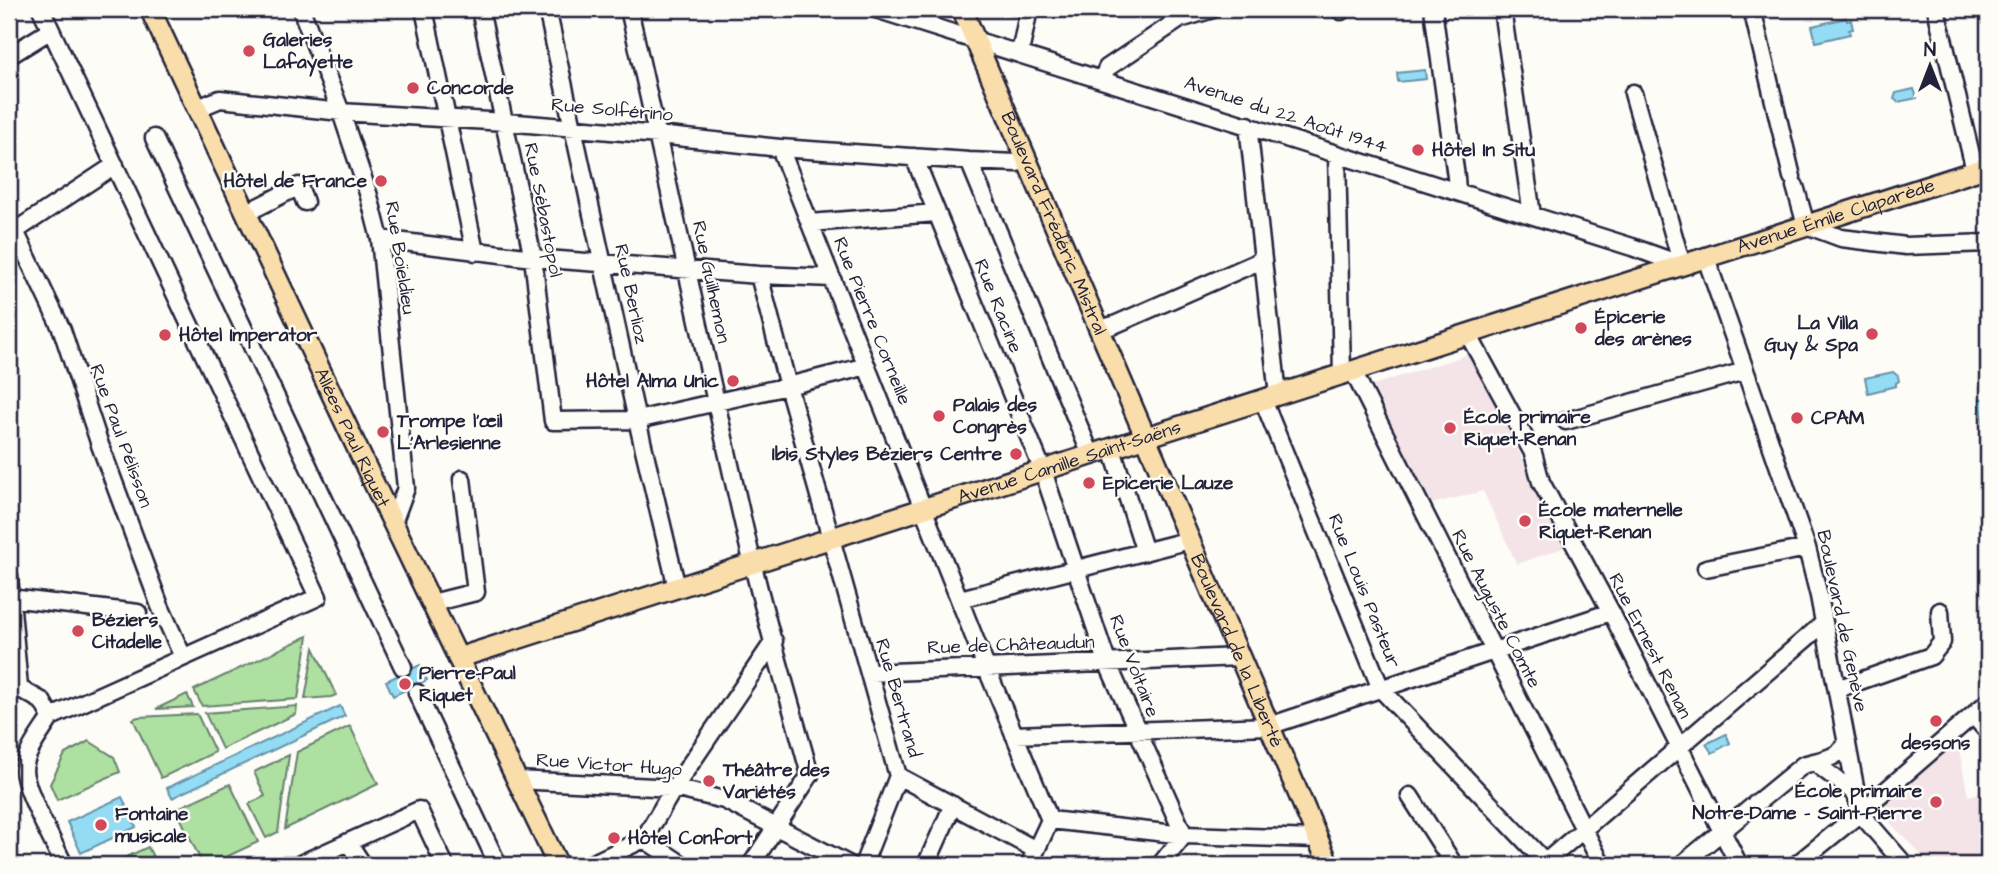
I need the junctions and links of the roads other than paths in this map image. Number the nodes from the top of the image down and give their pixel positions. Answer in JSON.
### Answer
{"nodes":[{"id":1,"x":41,"y":9,"type":"edge"},
{"id":2,"x":150,"y":9,"type":"edge"},
{"id":3,"x":301,"y":9,"type":"edge"},
{"id":4,"x":424,"y":9,"type":"edge"},
{"id":5,"x":480,"y":9,"type":"edge"},
{"id":6,"x":547,"y":9,"type":"edge"},
{"id":7,"x":629,"y":9,"type":"edge"},
{"id":8,"x":962,"y":9,"type":"edge"},
{"id":9,"x":1030,"y":9,"type":"edge"},
{"id":10,"x":1213,"y":9,"type":"edge"},
{"id":11,"x":1433,"y":9,"type":"edge"},
{"id":12,"x":1502,"y":9,"type":"edge"},
{"id":13,"x":1752,"y":9,"type":"edge"},
{"id":14,"x":1936,"y":9,"type":"edge"},
{"id":15,"x":883,"y":10,"type":"edge"},
{"id":16,"x":51,"y":30,"type":"junction"},
{"id":17,"x":975,"y":39,"type":"junction"},
{"id":18,"x":1020,"y":53,"type":"junction"},
{"id":19,"x":9,"y":55,"type":"edge"},
{"id":20,"x":1102,"y":79,"type":"junction"},
{"id":21,"x":1633,"y":93,"type":"dead end"},
{"id":22,"x":196,"y":109,"type":"junction"},
{"id":23,"x":341,"y":112,"type":"junction"},
{"id":24,"x":448,"y":118,"type":"junction"},
{"id":25,"x":505,"y":122,"type":"junction"},
{"id":26,"x":1248,"y":125,"type":"junction"},
{"id":27,"x":573,"y":128,"type":"junction"},
{"id":28,"x":658,"y":135,"type":"junction"},
{"id":29,"x":154,"y":138,"type":"dead end"},
{"id":30,"x":780,"y":148,"type":"junction"},
{"id":31,"x":1337,"y":154,"type":"junction"},
{"id":32,"x":914,"y":157,"type":"junction"},
{"id":33,"x":1026,"y":159,"type":"junction"},
{"id":34,"x":969,"y":161,"type":"junction"},
{"id":35,"x":115,"y":165,"type":"junction"},
{"id":36,"x":1982,"y":169,"type":"edge"},
{"id":37,"x":1457,"y":191,"type":"junction"},
{"id":38,"x":305,"y":202,"type":"dead end"},
{"id":39,"x":936,"y":212,"type":"junction"},
{"id":40,"x":246,"y":213,"type":"junction"},
{"id":41,"x":1532,"y":215,"type":"junction"},
{"id":42,"x":810,"y":223,"type":"junction"},
{"id":43,"x":1807,"y":225,"type":"junction"},
{"id":44,"x":12,"y":233,"type":"edge"},
{"id":45,"x":380,"y":239,"type":"junction"},
{"id":46,"x":1988,"y":243,"type":"edge"},
{"id":47,"x":475,"y":252,"type":"junction"},
{"id":48,"x":533,"y":258,"type":"junction"},
{"id":49,"x":1706,"y":258,"type":"junction"},
{"id":50,"x":1262,"y":260,"type":"junction"},
{"id":51,"x":602,"y":263,"type":"junction"},
{"id":52,"x":1682,"y":265,"type":"junction"},
{"id":53,"x":685,"y":268,"type":"junction"},
{"id":54,"x":759,"y":275,"type":"junction"},
{"id":55,"x":832,"y":278,"type":"junction"},
{"id":56,"x":1099,"y":329,"type":"junction"},
{"id":57,"x":1468,"y":334,"type":"junction"},
{"id":58,"x":867,"y":366,"type":"junction"},
{"id":59,"x":1745,"y":371,"type":"junction"},
{"id":60,"x":1348,"y":373,"type":"junction"},
{"id":61,"x":788,"y":386,"type":"junction"},
{"id":62,"x":1271,"y":397,"type":"junction"},
{"id":63,"x":716,"y":403,"type":"junction"},
{"id":64,"x":637,"y":420,"type":"junction"},
{"id":65,"x":1566,"y":421,"type":"dead end"},
{"id":66,"x":1146,"y":438,"type":"junction"},
{"id":67,"x":1112,"y":449,"type":"junction"},
{"id":68,"x":1091,"y":455,"type":"junction"},
{"id":69,"x":1043,"y":471,"type":"junction"},
{"id":70,"x":462,"y":480,"type":"dead end"},
{"id":71,"x":924,"y":509,"type":"junction"},
{"id":72,"x":393,"y":523,"type":"junction"},
{"id":73,"x":831,"y":539,"type":"junction"},
{"id":74,"x":1190,"y":540,"type":"junction"},
{"id":75,"x":1807,"y":548,"type":"junction"},
{"id":76,"x":1145,"y":552,"type":"junction"},
{"id":77,"x":753,"y":564,"type":"junction"},
{"id":78,"x":1706,"y":568,"type":"dead end"},
{"id":79,"x":1076,"y":569,"type":"junction"},
{"id":80,"x":9,"y":576,"type":"edge"},
{"id":81,"x":677,"y":588,"type":"junction"},
{"id":82,"x":10,"y":598,"type":"edge"},
{"id":83,"x":960,"y":599,"type":"junction"},
{"id":84,"x":432,"y":603,"type":"junction"},
{"id":85,"x":1940,"y":611,"type":"dead end"},
{"id":86,"x":1611,"y":612,"type":"junction"},
{"id":87,"x":138,"y":613,"type":"dead end"},
{"id":88,"x":1824,"y":623,"type":"junction"},
{"id":89,"x":774,"y":641,"type":"junction"},
{"id":90,"x":1494,"y":651,"type":"junction"},
{"id":91,"x":183,"y":657,"type":"junction"},
{"id":92,"x":1239,"y":657,"type":"junction"},
{"id":93,"x":458,"y":658,"type":"junction"},
{"id":94,"x":1107,"y":662,"type":"junction"},
{"id":95,"x":403,"y":667,"type":"dead end"},
{"id":96,"x":986,"y":667,"type":"junction"},
{"id":97,"x":869,"y":673,"type":"junction"},
{"id":98,"x":12,"y":687,"type":"edge"},
{"id":99,"x":1381,"y":689,"type":"junction"},
{"id":100,"x":1837,"y":689,"type":"junction"},
{"id":101,"x":417,"y":693,"type":"dead end"},
{"id":102,"x":1988,"y":702,"type":"edge"},
{"id":103,"x":1973,"y":715,"type":"junction"},
{"id":104,"x":51,"y":717,"type":"junction"},
{"id":105,"x":1269,"y":726,"type":"junction"},
{"id":106,"x":1137,"y":732,"type":"junction"},
{"id":107,"x":1988,"y":732,"type":"edge"},
{"id":108,"x":1014,"y":735,"type":"junction"},
{"id":109,"x":1847,"y":743,"type":"junction"},
{"id":110,"x":1678,"y":747,"type":"junction"},
{"id":111,"x":1814,"y":762,"type":"junction"},
{"id":112,"x":898,"y":776,"type":"junction"},
{"id":113,"x":516,"y":780,"type":"junction"},
{"id":114,"x":674,"y":788,"type":"junction"},
{"id":115,"x":1856,"y":794,"type":"junction"},
{"id":116,"x":1410,"y":796,"type":"dead end"},
{"id":117,"x":953,"y":805,"type":"junction"},
{"id":118,"x":1860,"y":813,"type":"junction"},
{"id":119,"x":1050,"y":820,"type":"junction"},
{"id":120,"x":776,"y":828,"type":"junction"},
{"id":121,"x":1583,"y":829,"type":"junction"},
{"id":122,"x":1721,"y":832,"type":"junction"},
{"id":123,"x":1184,"y":835,"type":"junction"},
{"id":124,"x":1317,"y":838,"type":"junction"},
{"id":125,"x":644,"y":839,"type":"junction"},
{"id":126,"x":348,"y":842,"type":"junction"},
{"id":127,"x":1033,"y":858,"type":"edge"},
{"id":128,"x":1807,"y":862,"type":"edge"},
{"id":129,"x":1545,"y":864,"type":"edge"},
{"id":130,"x":64,"y":865,"type":"edge"},
{"id":131,"x":299,"y":865,"type":"edge"},
{"id":132,"x":363,"y":865,"type":"edge"},
{"id":133,"x":445,"y":865,"type":"edge"},
{"id":134,"x":498,"y":865,"type":"edge"},
{"id":135,"x":558,"y":865,"type":"edge"},
{"id":136,"x":589,"y":865,"type":"edge"},
{"id":137,"x":683,"y":865,"type":"edge"},
{"id":138,"x":751,"y":865,"type":"edge"},
{"id":139,"x":850,"y":865,"type":"edge"},
{"id":140,"x":863,"y":865,"type":"edge"},
{"id":141,"x":926,"y":865,"type":"edge"},
{"id":142,"x":1160,"y":865,"type":"edge"},
{"id":143,"x":1329,"y":865,"type":"edge"},
{"id":144,"x":1454,"y":865,"type":"edge"},
{"id":145,"x":1602,"y":865,"type":"edge"},
{"id":146,"x":1681,"y":865,"type":"edge"},
{"id":147,"x":1739,"y":865,"type":"edge"},
{"id":148,"x":1905,"y":865,"type":"edge"}],
"edges":[{"from":1,"to":16,"type":"street"},
{"from":2,"to":22,"type":"main road","name":"Allées Paul Riquet"},
{"from":3,"to":23,"type":"street","name":"Rue Boïeldieu"},
{"from":4,"to":24,"type":"street"},
{"from":5,"to":25,"type":"street","name":"Rue Sébastopol"},
{"from":6,"to":27,"type":"street","name":"Rue Berlioz"},
{"from":7,"to":28,"type":"street","name":"Rue Guilhemon"},
{"from":8,"to":17,"type":"main road","name":"Boulevard Frédéric Mistral"},
{"from":9,"to":18,"type":"street"},
{"from":10,"to":20,"type":"street"},
{"from":11,"to":37,"type":"street"},
{"from":12,"to":41,"type":"street"},
{"from":13,"to":43,"type":"street"},
{"from":14,"to":36,"type":"street"},
{"from":15,"to":17,"type":"street","name":"Avenue du 22 Août 1944"},
{"from":16,"to":19,"type":"street"},
{"from":16,"to":35,"type":"street"},
{"from":17,"to":18,"type":"street","name":"Avenue du 22 Août 1944"},
{"from":17,"to":33,"type":"main road","name":"Boulevard Frédéric Mistral"},
{"from":18,"to":20,"type":"street","name":"Avenue du 22 Août 1944"},
{"from":20,"to":26,"type":"street","name":"Avenue du 22 Août 1944"},
{"from":21,"to":52,"type":"street"},
{"from":22,"to":23,"type":"street","name":"Rue Solférino"},
{"from":22,"to":40,"type":"main road","name":"Allées Paul Riquet"},
{"from":23,"to":24,"type":"street","name":"Rue Solférino"},
{"from":23,"to":45,"type":"street","name":"Rue Boïeldieu"},
{"from":24,"to":25,"type":"street","name":"Rue Solférino"},
{"from":24,"to":47,"type":"street"},
{"from":25,"to":27,"type":"street","name":"Rue Solférino"},
{"from":25,"to":48,"type":"street","name":"Rue Sébastopol"},
{"from":26,"to":31,"type":"street","name":"Avenue du 22 Août 1944"},
{"from":26,"to":50,"type":"street","name":"Rue Louis Pasteur"},
{"from":27,"to":28,"type":"street","name":"Rue Solférino"},
{"from":27,"to":51,"type":"street","name":"Rue Berlioz"},
{"from":28,"to":30,"type":"street","name":"Rue Solférino"},
{"from":28,"to":53,"type":"street","name":"Rue Guilhemon"},
{"from":29,"to":95,"type":"street"},
{"from":30,"to":32,"type":"street","name":"Rue Solférino"},
{"from":30,"to":42,"type":"street","name":"Rue Pierre Corneille"},
{"from":31,"to":37,"type":"street","name":"Avenue du 22 Août 1944"},
{"from":31,"to":60,"type":"street"},
{"from":32,"to":34,"type":"street","name":"Rue Solférino"},
{"from":32,"to":39,"type":"street","name":"Rue Racine"},
{"from":33,"to":34,"type":"street","name":"Rue Solférino"},
{"from":33,"to":56,"type":"main road","name":"Boulevard Frédéric Mistral"},
{"from":34,"to":68,"type":"street"},
{"from":35,"to":44,"type":"street"},
{"from":35,"to":91,"type":"street"},
{"from":36,"to":43,"type":"main road","name":"Avenue Émile Claparède"},
{"from":37,"to":41,"type":"street","name":"Avenue du 22 Août 1944"},
{"from":38,"to":40,"type":"street"},
{"from":39,"to":42,"type":"street"},
{"from":39,"to":69,"type":"street","name":"Rue Racine"},
{"from":40,"to":72,"type":"main road","name":"Allées Paul Riquet"},
{"from":41,"to":52,"type":"street","name":"Avenue du 22 Août 1944"},
{"from":42,"to":55,"type":"street","name":"Rue Pierre Corneille"},
{"from":43,"to":46,"type":"street"},
{"from":43,"to":49,"type":"main road","name":"Avenue Émile Claparède"},
{"from":44,"to":91,"type":"street","name":"Rue Paul Pélisson"},
{"from":45,"to":47,"type":"street"},
{"from":45,"to":72,"type":"street","name":"Rue Boïeldieu"},
{"from":47,"to":48,"type":"street"},
{"from":48,"to":51,"type":"street"},
{"from":48,"to":64,"type":"street","name":"Rue Sébastopol"},
{"from":49,"to":52,"type":"main road","name":"Avenue Émile Claparède"},
{"from":49,"to":59,"type":"street","name":"Boulevard de Genève"},
{"from":50,"to":56,"type":"street"},
{"from":50,"to":62,"type":"street","name":"Rue Louis Pasteur"},
{"from":51,"to":53,"type":"street"},
{"from":51,"to":64,"type":"street","name":"Rue Berlioz"},
{"from":52,"to":57,"type":"main road","name":"Avenue Camille Saint-Saëns"},
{"from":53,"to":54,"type":"street"},
{"from":53,"to":63,"type":"street","name":"Rue Guilhemon"},
{"from":54,"to":55,"type":"street"},
{"from":54,"to":61,"type":"street","name":"Rue Bertrand"},
{"from":55,"to":58,"type":"street","name":"Rue Pierre Corneille"},
{"from":56,"to":66,"type":"main road","name":"Boulevard Frédéric Mistral"},
{"from":57,"to":60,"type":"main road","name":"Avenue Camille Saint-Saëns"},
{"from":57,"to":86,"type":"street","name":"Rue Ernest Renan"},
{"from":58,"to":61,"type":"street"},
{"from":58,"to":71,"type":"street","name":"Rue Pierre Corneille"},
{"from":59,"to":65,"type":"street"},
{"from":59,"to":75,"type":"street","name":"Boulevard de Genève"},
{"from":60,"to":62,"type":"main road","name":"Avenue Camille Saint-Saëns"},
{"from":60,"to":90,"type":"street","name":"Rue Auguste Comte"},
{"from":61,"to":63,"type":"street"},
{"from":61,"to":73,"type":"street","name":"Rue Bertrand"},
{"from":62,"to":66,"type":"main road","name":"Avenue Camille Saint-Saëns"},
{"from":62,"to":99,"type":"street","name":"Rue Louis Pasteur"},
{"from":63,"to":64,"type":"street"},
{"from":63,"to":77,"type":"street","name":"Rue Guilhemon"},
{"from":64,"to":81,"type":"street","name":"Rue Berlioz"},
{"from":66,"to":67,"type":"main road","name":"Avenue Camille Saint-Saëns"},
{"from":66,"to":74,"type":"main road","name":"Boulevard de la Liberté"},
{"from":67,"to":68,"type":"main road","name":"Avenue Camille Saint-Saëns"},
{"from":67,"to":76,"type":"street"},
{"from":68,"to":69,"type":"main road","name":"Avenue Camille Saint-Saëns"},
{"from":69,"to":71,"type":"main road","name":"Avenue Camille Saint-Saëns"},
{"from":69,"to":79,"type":"street","name":"Rue Voltaire"},
{"from":70,"to":84,"type":"street"},
{"from":71,"to":73,"type":"main road","name":"Avenue Camille Saint-Saëns"},
{"from":71,"to":83,"type":"street","name":"Rue Pierre Corneille"},
{"from":72,"to":84,"type":"main road","name":"Allées Paul Riquet"},
{"from":73,"to":77,"type":"main road","name":"Avenue Camille Saint-Saëns"},
{"from":73,"to":97,"type":"street","name":"Rue Bertrand"},
{"from":74,"to":76,"type":"street"},
{"from":74,"to":92,"type":"main road","name":"Boulevard de la Liberté"},
{"from":75,"to":78,"type":"street"},
{"from":75,"to":88,"type":"street","name":"Boulevard de Genève"},
{"from":76,"to":79,"type":"street"},
{"from":77,"to":81,"type":"main road","name":"Avenue Camille Saint-Saëns"},
{"from":77,"to":89,"type":"street","name":"Rue Guilhemon"},
{"from":79,"to":83,"type":"street"},
{"from":79,"to":94,"type":"street","name":"Rue Voltaire"},
{"from":80,"to":82,"type":"street"},
{"from":81,"to":93,"type":"main road","name":"Avenue Camille Saint-Saëns"},
{"from":82,"to":87,"type":"street"},
{"from":82,"to":98,"type":"street"},
{"from":83,"to":96,"type":"street","name":"Rue Pierre Corneille"},
{"from":84,"to":93,"type":"main road","name":"Allées Paul Riquet"},
{"from":85,"to":100,"type":"street"},
{"from":86,"to":90,"type":"street"},
{"from":86,"to":110,"type":"street","name":"Rue Ernest Renan"},
{"from":88,"to":100,"type":"street","name":"Boulevard de Genève"},
{"from":88,"to":110,"type":"street"},
{"from":89,"to":114,"type":"street"},
{"from":89,"to":120,"type":"street","name":"Rue Guilhemon"},
{"from":90,"to":99,"type":"street"},
{"from":90,"to":121,"type":"street","name":"Rue Auguste Comte"},
{"from":91,"to":104,"type":"street"},
{"from":92,"to":94,"type":"street","name":"Rue de Châteaudun"},
{"from":92,"to":105,"type":"main road","name":"Boulevard de la Liberté"},
{"from":93,"to":113,"type":"main road","name":"Allées Paul Riquet"},
{"from":94,"to":96,"type":"street","name":"Rue de Châteaudun"},
{"from":94,"to":106,"type":"street","name":"Rue Voltaire"},
{"from":96,"to":97,"type":"street","name":"Rue de Châteaudun"},
{"from":96,"to":108,"type":"street","name":"Rue Pierre Corneille"},
{"from":97,"to":112,"type":"street","name":"Rue Bertrand"},
{"from":98,"to":104,"type":"street"},
{"from":99,"to":105,"type":"street"},
{"from":99,"to":129,"type":"street","name":"Rue Louis Pasteur"},
{"from":100,"to":109,"type":"street","name":"Boulevard de Genève"},
{"from":101,"to":134,"type":"street"},
{"from":102,"to":103,"type":"street"},
{"from":103,"to":107,"type":"street"},
{"from":103,"to":118,"type":"street"},
{"from":104,"to":130,"type":"street"},
{"from":105,"to":106,"type":"street"},
{"from":105,"to":124,"type":"main road","name":"Boulevard de la Liberté"},
{"from":106,"to":108,"type":"street"},
{"from":106,"to":123,"type":"street","name":"Rue Voltaire"},
{"from":108,"to":119,"type":"street","name":"Rue Pierre Corneille"},
{"from":109,"to":111,"type":"street"},
{"from":109,"to":115,"type":"street","name":"Boulevard de Genève"},
{"from":110,"to":121,"type":"street"},
{"from":110,"to":122,"type":"street","name":"Rue Ernest Renan"},
{"from":111,"to":115,"type":"street"},
{"from":111,"to":122,"type":"street"},
{"from":112,"to":117,"type":"street"},
{"from":112,"to":140,"type":"street","name":"Rue Bertrand"},
{"from":113,"to":114,"type":"street","name":"Rue Victor Hugo"},
{"from":113,"to":135,"type":"main road","name":"Allées Paul Riquet"},
{"from":114,"to":120,"type":"street","name":"Rue Victor Hugo"},
{"from":114,"to":125,"type":"street"},
{"from":115,"to":118,"type":"street","name":"Boulevard de Genève"},
{"from":116,"to":144,"type":"street"},
{"from":117,"to":127,"type":"street"},
{"from":117,"to":141,"type":"street"},
{"from":118,"to":128,"type":"street"},
{"from":118,"to":148,"type":"street","name":"Boulevard de Genève"},
{"from":119,"to":123,"type":"street"},
{"from":119,"to":127,"type":"street"},
{"from":120,"to":138,"type":"street","name":"Rue Guilhemon"},
{"from":120,"to":139,"type":"street","name":"Rue Victor Hugo"},
{"from":121,"to":129,"type":"street"},
{"from":121,"to":145,"type":"street","name":"Rue Auguste Comte"},
{"from":122,"to":146,"type":"street"},
{"from":122,"to":147,"type":"street","name":"Rue Ernest Renan"},
{"from":123,"to":124,"type":"street"},
{"from":123,"to":142,"type":"street"},
{"from":124,"to":143,"type":"main road","name":"Boulevard de la Liberté"},
{"from":125,"to":136,"type":"street"},
{"from":125,"to":137,"type":"street"},
{"from":126,"to":131,"type":"street"},
{"from":126,"to":132,"type":"street"},
{"from":126,"to":133,"type":"street"}]}
